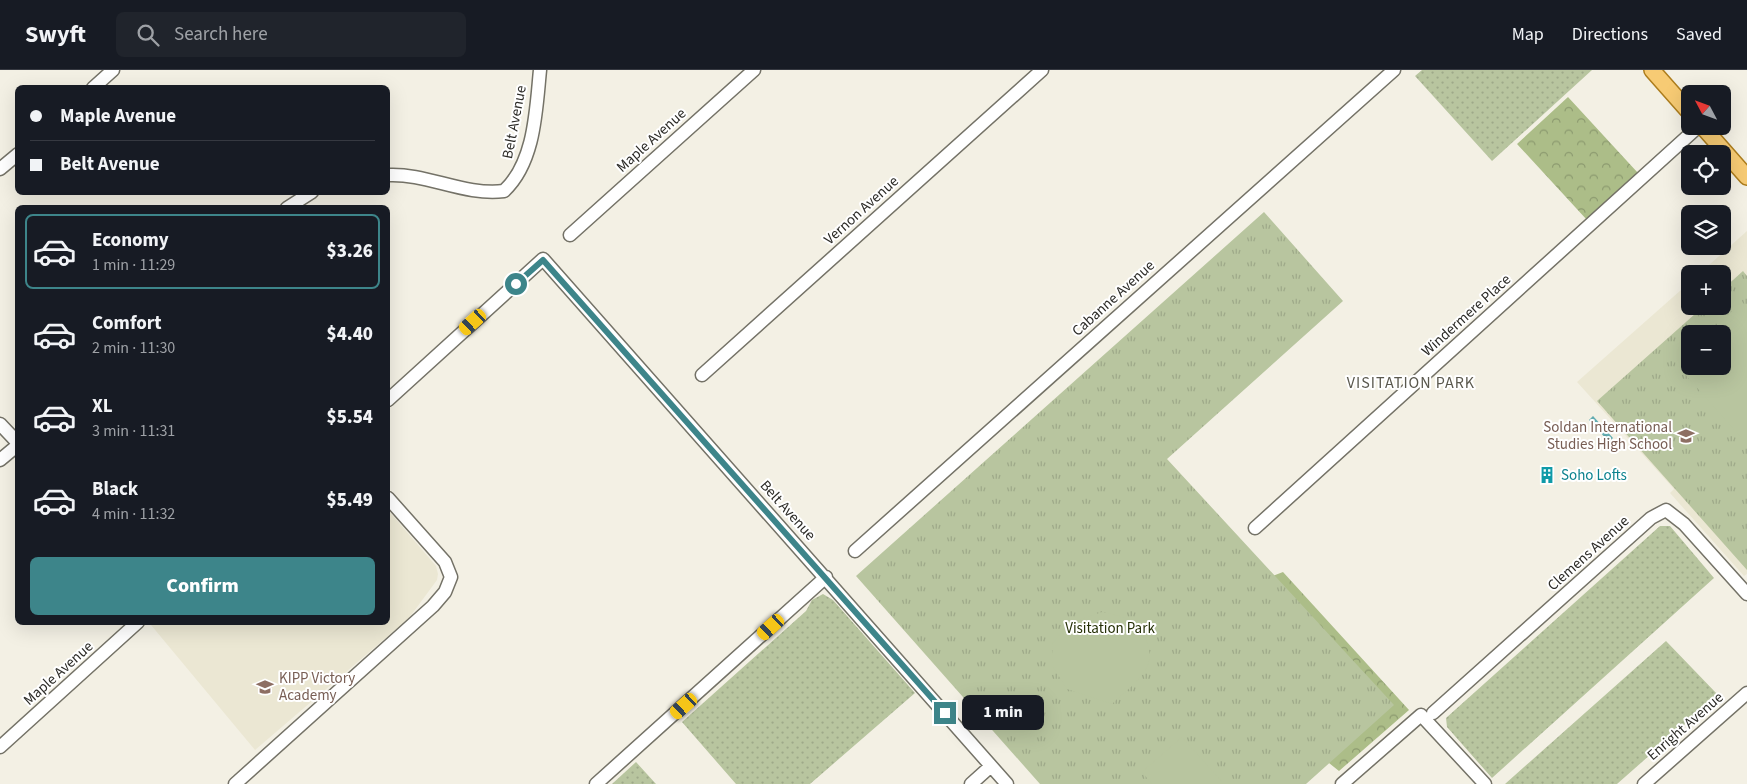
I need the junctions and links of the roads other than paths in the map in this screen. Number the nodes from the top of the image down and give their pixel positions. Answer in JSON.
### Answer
{"nodes":[{"id":1,"x":113,"y":70,"type":"edge"},
{"id":2,"x":540,"y":70,"type":"edge"},
{"id":3,"x":754,"y":70,"type":"edge"},
{"id":4,"x":1042,"y":70,"type":"edge"},
{"id":5,"x":1394,"y":70,"type":"edge"},
{"id":6,"x":1652,"y":70,"type":"edge"},
{"id":7,"x":96,"y":85,"type":"edge"},
{"id":8,"x":1681,"y":103,"type":"edge"},
{"id":9,"x":1690,"y":135,"type":"edge"},
{"id":10,"x":1709,"y":135,"type":"edge"},
{"id":11,"x":15,"y":156,"type":"edge"},
{"id":12,"x":1744,"y":168,"type":"edge"},
{"id":13,"x":0,"y":169,"type":"edge"},
{"id":14,"x":390,"y":175,"type":"edge"},
{"id":15,"x":307,"y":195,"type":"edge"},
{"id":16,"x":292,"y":205,"type":"edge"},
{"id":17,"x":570,"y":235,"type":"dead end"},
{"id":18,"x":702,"y":374,"type":"dead end"},
{"id":19,"x":390,"y":398,"type":"edge"},
{"id":20,"x":0,"y":424,"type":"edge"},
{"id":21,"x":15,"y":441,"type":"edge"},
{"id":22,"x":15,"y":447,"type":"edge"},
{"id":23,"x":0,"y":460,"type":"edge"},
{"id":24,"x":390,"y":500,"type":"edge"},
{"id":25,"x":1255,"y":528,"type":"dead end"},
{"id":26,"x":855,"y":551,"type":"dead end"},
{"id":27,"x":826,"y":577,"type":"junction"},
{"id":28,"x":1747,"y":594,"type":"edge"},
{"id":29,"x":135,"y":625,"type":"edge"},
{"id":30,"x":1747,"y":693,"type":"edge"},
{"id":31,"x":1427,"y":714,"type":"junction"},
{"id":32,"x":0,"y":747,"type":"edge"},
{"id":33,"x":991,"y":766,"type":"junction"},
{"id":34,"x":235,"y":784,"type":"edge"},
{"id":35,"x":596,"y":784,"type":"edge"},
{"id":36,"x":971,"y":784,"type":"edge"},
{"id":37,"x":1007,"y":784,"type":"edge"},
{"id":38,"x":1342,"y":784,"type":"edge"},
{"id":39,"x":1485,"y":784,"type":"edge"},
{"id":40,"x":1644,"y":784,"type":"edge"}],
"edges":[{"from":1,"to":7,"type":"street"},
{"from":2,"to":14,"type":"street","name":"Belt Avenue"},
{"from":3,"to":17,"type":"street","name":"Maple Avenue"},
{"from":4,"to":18,"type":"street","name":"Vernon Avenue"},
{"from":5,"to":26,"type":"street","name":"Cabanne Avenue"},
{"from":6,"to":8,"type":"main road"},
{"from":9,"to":25,"type":"street","name":"Windermere Place"},
{"from":10,"to":12,"type":"main road"},
{"from":11,"to":13,"type":"street"},
{"from":15,"to":16,"type":"street"},
{"from":19,"to":27,"type":"street","name":"Belt Avenue"},
{"from":20,"to":21,"type":"street"},
{"from":22,"to":23,"type":"street"},
{"from":24,"to":34,"type":"street"},
{"from":27,"to":33,"type":"street","name":"Belt Avenue"},
{"from":27,"to":35,"type":"street"},
{"from":28,"to":31,"type":"street","name":"Clemens Avenue"},
{"from":29,"to":32,"type":"street","name":"Maple Avenue"},
{"from":30,"to":40,"type":"street","name":"Enright Avenue"},
{"from":31,"to":38,"type":"street"},
{"from":31,"to":39,"type":"street"},
{"from":33,"to":36,"type":"street"},
{"from":33,"to":37,"type":"street","name":"Belt Avenue"}]}
